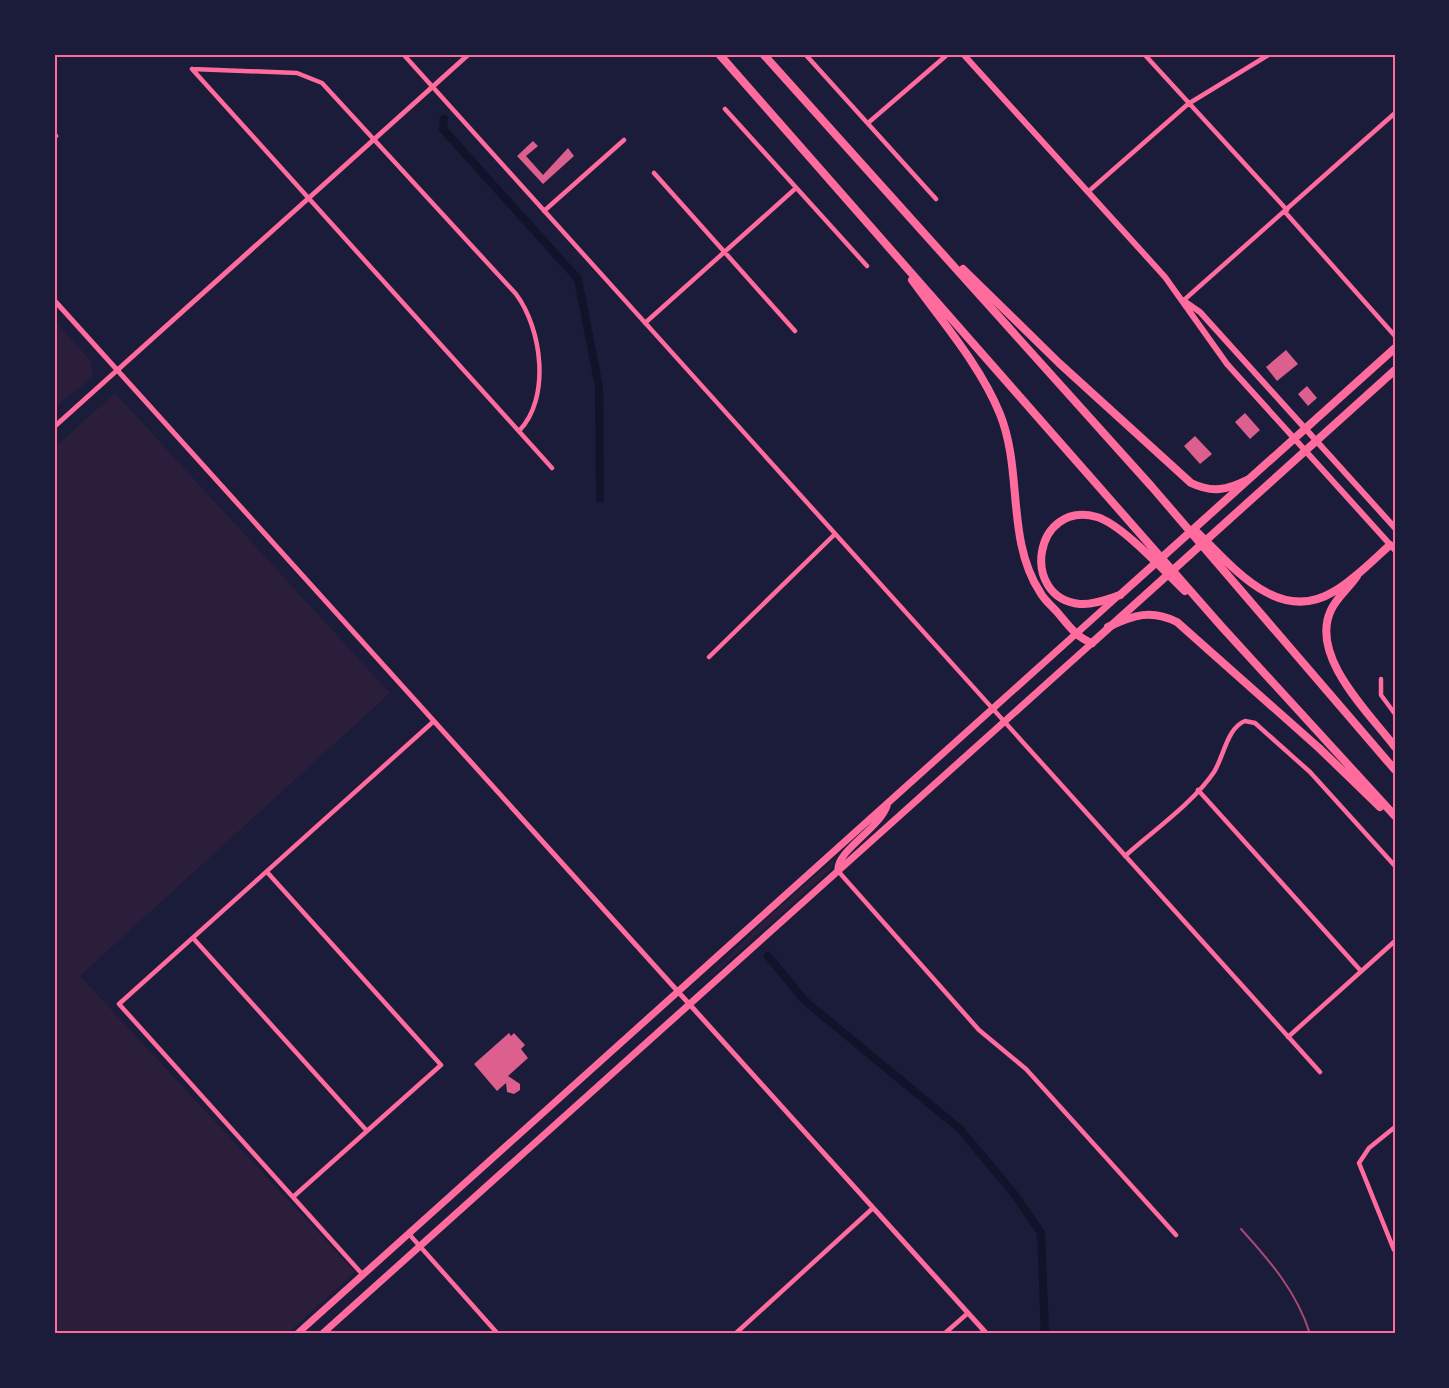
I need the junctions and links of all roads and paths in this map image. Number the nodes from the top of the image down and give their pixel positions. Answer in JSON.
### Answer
{"nodes":[{"id":1,"x":403,"y":54,"type":"edge"},
{"id":2,"x":469,"y":54,"type":"edge"},
{"id":3,"x":719,"y":54,"type":"edge"},
{"id":4,"x":763,"y":54,"type":"edge"},
{"id":5,"x":805,"y":54,"type":"edge"},
{"id":6,"x":948,"y":54,"type":"edge"},
{"id":7,"x":963,"y":54,"type":"edge"},
{"id":8,"x":1144,"y":54,"type":"edge"},
{"id":9,"x":1270,"y":54,"type":"edge"},
{"id":10,"x":433,"y":87,"type":"junction"},
{"id":11,"x":1188,"y":104,"type":"junction"},
{"id":12,"x":725,"y":109,"type":"dead end"},
{"id":13,"x":1395,"y":113,"type":"edge"},
{"id":14,"x":868,"y":123,"type":"junction"},
{"id":15,"x":375,"y":139,"type":"junction"},
{"id":16,"x":624,"y":140,"type":"dead end"},
{"id":17,"x":654,"y":173,"type":"dead end"},
{"id":18,"x":796,"y":188,"type":"junction"},
{"id":19,"x":1089,"y":191,"type":"junction"},
{"id":20,"x":309,"y":198,"type":"junction"},
{"id":21,"x":936,"y":199,"type":"dead end"},
{"id":22,"x":544,"y":211,"type":"junction"},
{"id":23,"x":1286,"y":211,"type":"junction"},
{"id":24,"x":915,"y":223,"type":"junction"},
{"id":25,"x":886,"y":243,"type":"junction"},
{"id":26,"x":724,"y":252,"type":"junction"},
{"id":27,"x":867,"y":266,"type":"dead end"},
{"id":28,"x":54,"y":300,"type":"edge"},
{"id":29,"x":1184,"y":300,"type":"junction"},
{"id":30,"x":645,"y":323,"type":"junction"},
{"id":31,"x":795,"y":331,"type":"dead end"},
{"id":32,"x":1395,"y":336,"type":"edge"},
{"id":33,"x":1395,"y":348,"type":"edge"},
{"id":34,"x":117,"y":370,"type":"junction"},
{"id":35,"x":1395,"y":370,"type":"edge"},
{"id":36,"x":54,"y":427,"type":"edge"},
{"id":37,"x":1304,"y":429,"type":"junction"},
{"id":38,"x":519,"y":431,"type":"junction"},
{"id":39,"x":1293,"y":439,"type":"junction"},
{"id":40,"x":1316,"y":441,"type":"junction"},
{"id":41,"x":1305,"y":451,"type":"junction"},
{"id":42,"x":552,"y":468,"type":"dead end"},
{"id":43,"x":1247,"y":480,"type":"junction"},
{"id":44,"x":1152,"y":487,"type":"junction"},
{"id":45,"x":1395,"y":528,"type":"edge"},
{"id":46,"x":835,"y":534,"type":"junction"},
{"id":47,"x":1393,"y":546,"type":"edge"},
{"id":48,"x":1359,"y":573,"type":"junction"},
{"id":49,"x":1120,"y":595,"type":"junction"},
{"id":50,"x":1108,"y":627,"type":"junction"},
{"id":51,"x":1222,"y":627,"type":"junction"},
{"id":52,"x":1076,"y":634,"type":"junction"},
{"id":53,"x":1092,"y":643,"type":"junction"},
{"id":54,"x":709,"y":657,"type":"dead end"},
{"id":55,"x":1381,"y":679,"type":"dead end"},
{"id":56,"x":996,"y":712,"type":"junction"},
{"id":57,"x":1395,"y":714,"type":"edge"},
{"id":58,"x":1004,"y":721,"type":"junction"},
{"id":59,"x":435,"y":722,"type":"junction"},
{"id":60,"x":1395,"y":747,"type":"edge"},
{"id":61,"x":1395,"y":770,"type":"edge"},
{"id":62,"x":1198,"y":790,"type":"junction"},
{"id":63,"x":888,"y":803,"type":"junction"},
{"id":64,"x":1395,"y":816,"type":"edge"},
{"id":65,"x":1395,"y":821,"type":"edge"},
{"id":66,"x":1125,"y":856,"type":"junction"},
{"id":67,"x":1395,"y":866,"type":"edge"},
{"id":68,"x":838,"y":871,"type":"junction"},
{"id":69,"x":267,"y":872,"type":"junction"},
{"id":70,"x":193,"y":938,"type":"junction"},
{"id":71,"x":1395,"y":941,"type":"edge"},
{"id":72,"x":1361,"y":971,"type":"junction"},
{"id":73,"x":678,"y":992,"type":"junction"},
{"id":74,"x":689,"y":1004,"type":"junction"},
{"id":75,"x":1288,"y":1037,"type":"junction"},
{"id":76,"x":1320,"y":1072,"type":"dead end"},
{"id":77,"x":1395,"y":1127,"type":"edge"},
{"id":78,"x":367,"y":1131,"type":"junction"},
{"id":79,"x":293,"y":1197,"type":"junction"},
{"id":80,"x":873,"y":1208,"type":"junction"},
{"id":81,"x":409,"y":1234,"type":"junction"},
{"id":82,"x":1176,"y":1235,"type":"dead end"},
{"id":83,"x":420,"y":1246,"type":"junction"},
{"id":84,"x":1394,"y":1250,"type":"edge"},
{"id":85,"x":363,"y":1275,"type":"junction"},
{"id":86,"x":968,"y":1313,"type":"junction"},
{"id":87,"x":297,"y":1334,"type":"edge"},
{"id":88,"x":322,"y":1334,"type":"edge"},
{"id":89,"x":498,"y":1334,"type":"edge"},
{"id":90,"x":735,"y":1334,"type":"edge"},
{"id":91,"x":944,"y":1334,"type":"edge"},
{"id":92,"x":987,"y":1334,"type":"edge"}],
"edges":[{"from":1,"to":10,"type":"street"},
{"from":2,"to":10,"type":"street"},
{"from":3,"to":25,"type":"highway"},
{"from":4,"to":24,"type":"highway"},
{"from":5,"to":14,"type":"street"},
{"from":6,"to":14,"type":"street"},
{"from":7,"to":19,"type":"main road"},
{"from":8,"to":11,"type":"street"},
{"from":9,"to":11,"type":"street"},
{"from":10,"to":15,"type":"street"},
{"from":10,"to":22,"type":"street"},
{"from":11,"to":19,"type":"street"},
{"from":11,"to":23,"type":"street"},
{"from":12,"to":18,"type":"street"},
{"from":13,"to":23,"type":"street"},
{"from":14,"to":21,"type":"street"},
{"from":15,"to":20,"type":"street"},
{"from":15,"to":20,"type":"street"},
{"from":15,"to":38,"type":"street"},
{"from":16,"to":22,"type":"street"},
{"from":17,"to":26,"type":"street"},
{"from":18,"to":26,"type":"street"},
{"from":18,"to":27,"type":"street"},
{"from":19,"to":29,"type":"main road"},
{"from":20,"to":34,"type":"street"},
{"from":20,"to":38,"type":"street"},
{"from":22,"to":30,"type":"street"},
{"from":23,"to":29,"type":"street"},
{"from":23,"to":32,"type":"street"},
{"from":24,"to":43,"type":"highway"},
{"from":24,"to":44,"type":"highway"},
{"from":25,"to":51,"type":"highway"},
{"from":25,"to":52,"type":"highway"},
{"from":26,"to":30,"type":"street"},
{"from":26,"to":31,"type":"street"},
{"from":28,"to":34,"type":"street"},
{"from":29,"to":37,"type":"main road"},
{"from":29,"to":39,"type":"main road"},
{"from":30,"to":46,"type":"street"},
{"from":33,"to":37,"type":"highway"},
{"from":34,"to":36,"type":"street"},
{"from":34,"to":59,"type":"street"},
{"from":35,"to":40,"type":"highway"},
{"from":37,"to":39,"type":"highway"},
{"from":37,"to":40,"type":"main road"},
{"from":38,"to":42,"type":"street"},
{"from":39,"to":41,"type":"main road"},
{"from":39,"to":43,"type":"highway"},
{"from":40,"to":41,"type":"highway"},
{"from":40,"to":45,"type":"main road"},
{"from":41,"to":47,"type":"main road"},
{"from":41,"to":50,"type":"highway"},
{"from":43,"to":49,"type":"highway"},
{"from":44,"to":48,"type":"highway"},
{"from":44,"to":61,"type":"highway"},
{"from":46,"to":54,"type":"street"},
{"from":46,"to":56,"type":"street"},
{"from":47,"to":48,"type":"highway"},
{"from":48,"to":60,"type":"highway"},
{"from":49,"to":51,"type":"highway"},
{"from":49,"to":52,"type":"main road"},
{"from":50,"to":53,"type":"highway"},
{"from":50,"to":65,"type":"highway"},
{"from":51,"to":64,"type":"highway"},
{"from":52,"to":53,"type":"highway"},
{"from":52,"to":56,"type":"main road"},
{"from":53,"to":58,"type":"main road"},
{"from":55,"to":57,"type":"street"},
{"from":56,"to":58,"type":"street"},
{"from":56,"to":63,"type":"main road"},
{"from":58,"to":66,"type":"street"},
{"from":58,"to":68,"type":"main road"},
{"from":59,"to":69,"type":"street"},
{"from":59,"to":73,"type":"street"},
{"from":62,"to":66,"type":"street"},
{"from":62,"to":67,"type":"street"},
{"from":62,"to":72,"type":"street"},
{"from":63,"to":68,"type":"main road"},
{"from":63,"to":73,"type":"main road"},
{"from":66,"to":75,"type":"street"},
{"from":68,"to":74,"type":"main road"},
{"from":68,"to":82,"type":"street"},
{"from":69,"to":70,"type":"street"},
{"from":69,"to":78,"type":"street"},
{"from":70,"to":78,"type":"street"},
{"from":70,"to":79,"type":"street"},
{"from":71,"to":72,"type":"street"},
{"from":72,"to":75,"type":"street"},
{"from":73,"to":74,"type":"street"},
{"from":73,"to":81,"type":"main road"},
{"from":74,"to":80,"type":"street"},
{"from":74,"to":83,"type":"main road"},
{"from":75,"to":76,"type":"street"},
{"from":77,"to":84,"type":"street"},
{"from":78,"to":79,"type":"street"},
{"from":79,"to":85,"type":"street"},
{"from":80,"to":86,"type":"street"},
{"from":80,"to":90,"type":"street"},
{"from":81,"to":83,"type":"street"},
{"from":81,"to":85,"type":"main road"},
{"from":83,"to":88,"type":"main road"},
{"from":83,"to":89,"type":"street"},
{"from":85,"to":87,"type":"main road"},
{"from":86,"to":91,"type":"street"},
{"from":86,"to":92,"type":"street"}]}
